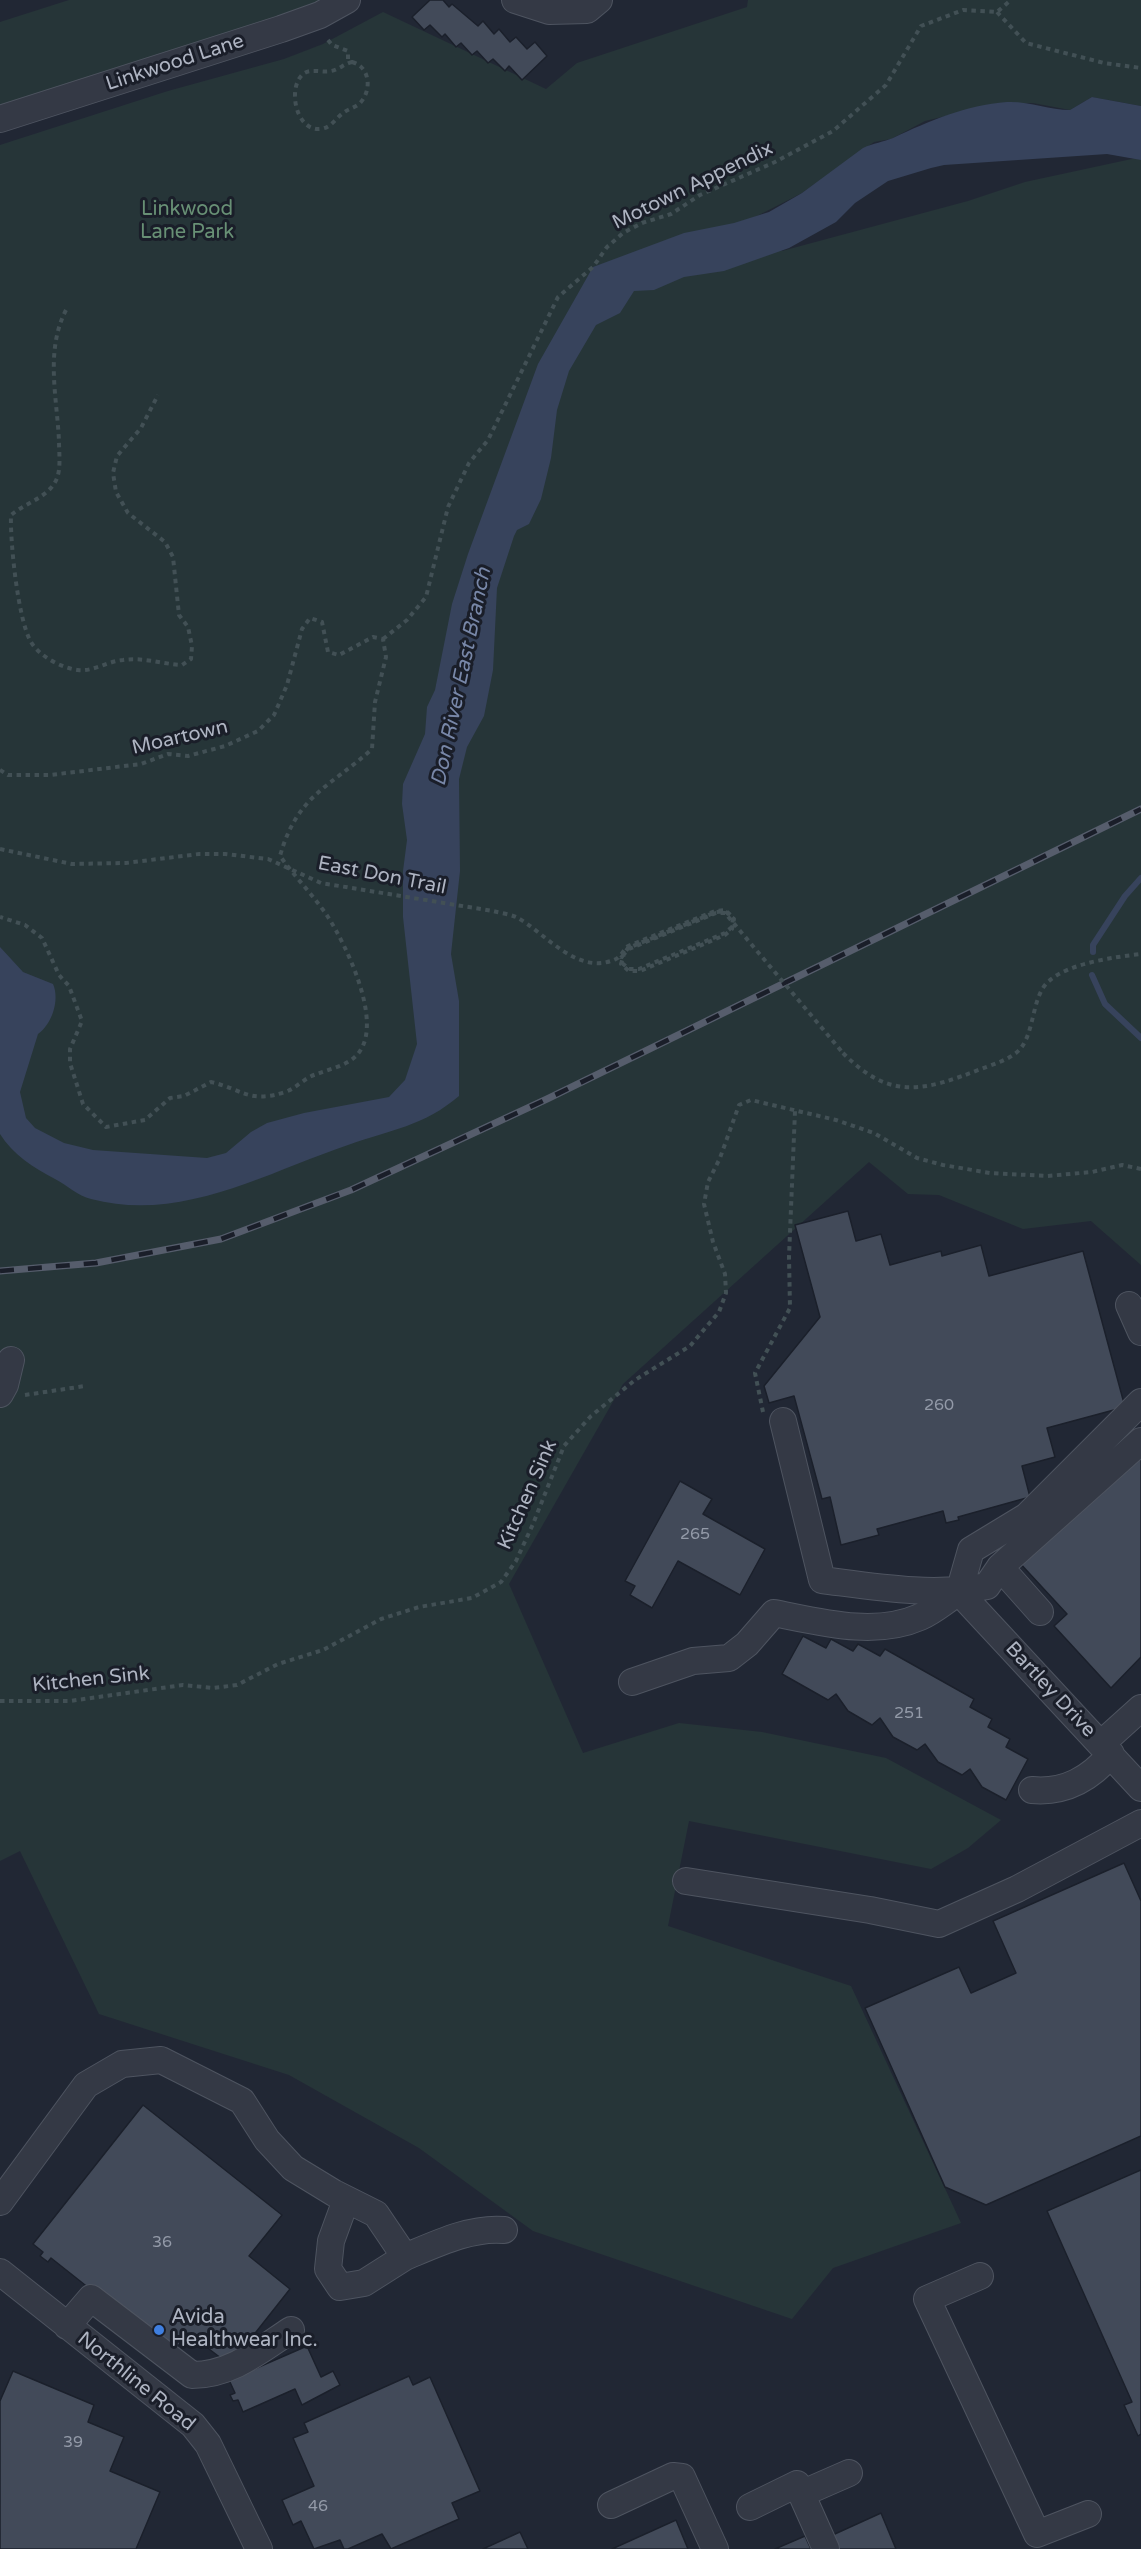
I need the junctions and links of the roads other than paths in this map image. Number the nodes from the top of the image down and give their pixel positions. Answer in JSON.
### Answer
{"nodes":[{"id":1,"x":347,"y":0,"type":"edge"},
{"id":2,"x":515,"y":0,"type":"edge"},
{"id":3,"x":599,"y":0,"type":"edge"},
{"id":4,"x":0,"y":118,"type":"edge"},
{"id":5,"x":1129,"y":1305,"type":"dead end"},
{"id":6,"x":1141,"y":1332,"type":"edge"},
{"id":7,"x":11,"y":1360,"type":"dead end"},
{"id":8,"x":10,"y":1394,"type":"edge"},
{"id":9,"x":1141,"y":1402,"type":"edge"},
{"id":10,"x":783,"y":1421,"type":"road end"},
{"id":11,"x":1141,"y":1441,"type":"edge"},
{"id":12,"x":1000,"y":1567,"type":"junction"},
{"id":13,"x":959,"y":1592,"type":"junction"},
{"id":14,"x":1040,"y":1612,"type":"dead end"},
{"id":15,"x":632,"y":1682,"type":"dead end"},
{"id":16,"x":1141,"y":1708,"type":"edge"},
{"id":17,"x":1106,"y":1749,"type":"junction"},
{"id":18,"x":1141,"y":1788,"type":"edge"},
{"id":19,"x":1032,"y":1790,"type":"dead end"},
{"id":20,"x":1141,"y":1823,"type":"edge"},
{"id":21,"x":686,"y":1881,"type":"dead end"},
{"id":22,"x":346,"y":2200,"type":"junction"},
{"id":23,"x":0,"y":2202,"type":"edge"},
{"id":24,"x":504,"y":2230,"type":"dead end"},
{"id":25,"x":405,"y":2257,"type":"junction"},
{"id":26,"x":0,"y":2272,"type":"edge"},
{"id":27,"x":980,"y":2276,"type":"dead end"},
{"id":28,"x":67,"y":2326,"type":"junction"},
{"id":29,"x":291,"y":2330,"type":"dead end"},
{"id":30,"x":192,"y":2375,"type":"junction"},
{"id":31,"x":164,"y":2401,"type":"junction"},
{"id":32,"x":849,"y":2473,"type":"dead end"},
{"id":33,"x":801,"y":2494,"type":"junction"},
{"id":34,"x":611,"y":2505,"type":"dead end"},
{"id":35,"x":750,"y":2507,"type":"dead end"},
{"id":36,"x":1088,"y":2514,"type":"dead end"},
{"id":37,"x":259,"y":2549,"type":"edge"},
{"id":38,"x":715,"y":2549,"type":"edge"},
{"id":39,"x":826,"y":2549,"type":"edge"}],
"edges":[{"from":1,"to":4,"type":"street","name":"Linkwood Lane"},
{"from":2,"to":3,"type":"street"},
{"from":5,"to":6,"type":"street"},
{"from":7,"to":8,"type":"street"},
{"from":9,"to":13,"type":"street"},
{"from":10,"to":13,"type":"street"},
{"from":11,"to":12,"type":"street"},
{"from":12,"to":13,"type":"street"},
{"from":12,"to":14,"type":"street"},
{"from":13,"to":15,"type":"street"},
{"from":13,"to":17,"type":"street","name":"Bartley Drive"},
{"from":16,"to":17,"type":"street"},
{"from":17,"to":18,"type":"street","name":"Bartley Drive"},
{"from":17,"to":19,"type":"street"},
{"from":20,"to":21,"type":"street"},
{"from":22,"to":23,"type":"street"},
{"from":22,"to":25,"type":"street"},
{"from":22,"to":25,"type":"street"},
{"from":24,"to":25,"type":"street"},
{"from":26,"to":28,"type":"street","name":"Northline Road"},
{"from":27,"to":36,"type":"street"},
{"from":28,"to":30,"type":"street"},
{"from":28,"to":31,"type":"street","name":"Northline Road"},
{"from":29,"to":30,"type":"street"},
{"from":30,"to":31,"type":"street"},
{"from":31,"to":37,"type":"street","name":"Northline Road"},
{"from":32,"to":33,"type":"street"},
{"from":33,"to":35,"type":"street"},
{"from":33,"to":39,"type":"street"},
{"from":34,"to":38,"type":"street"}]}
